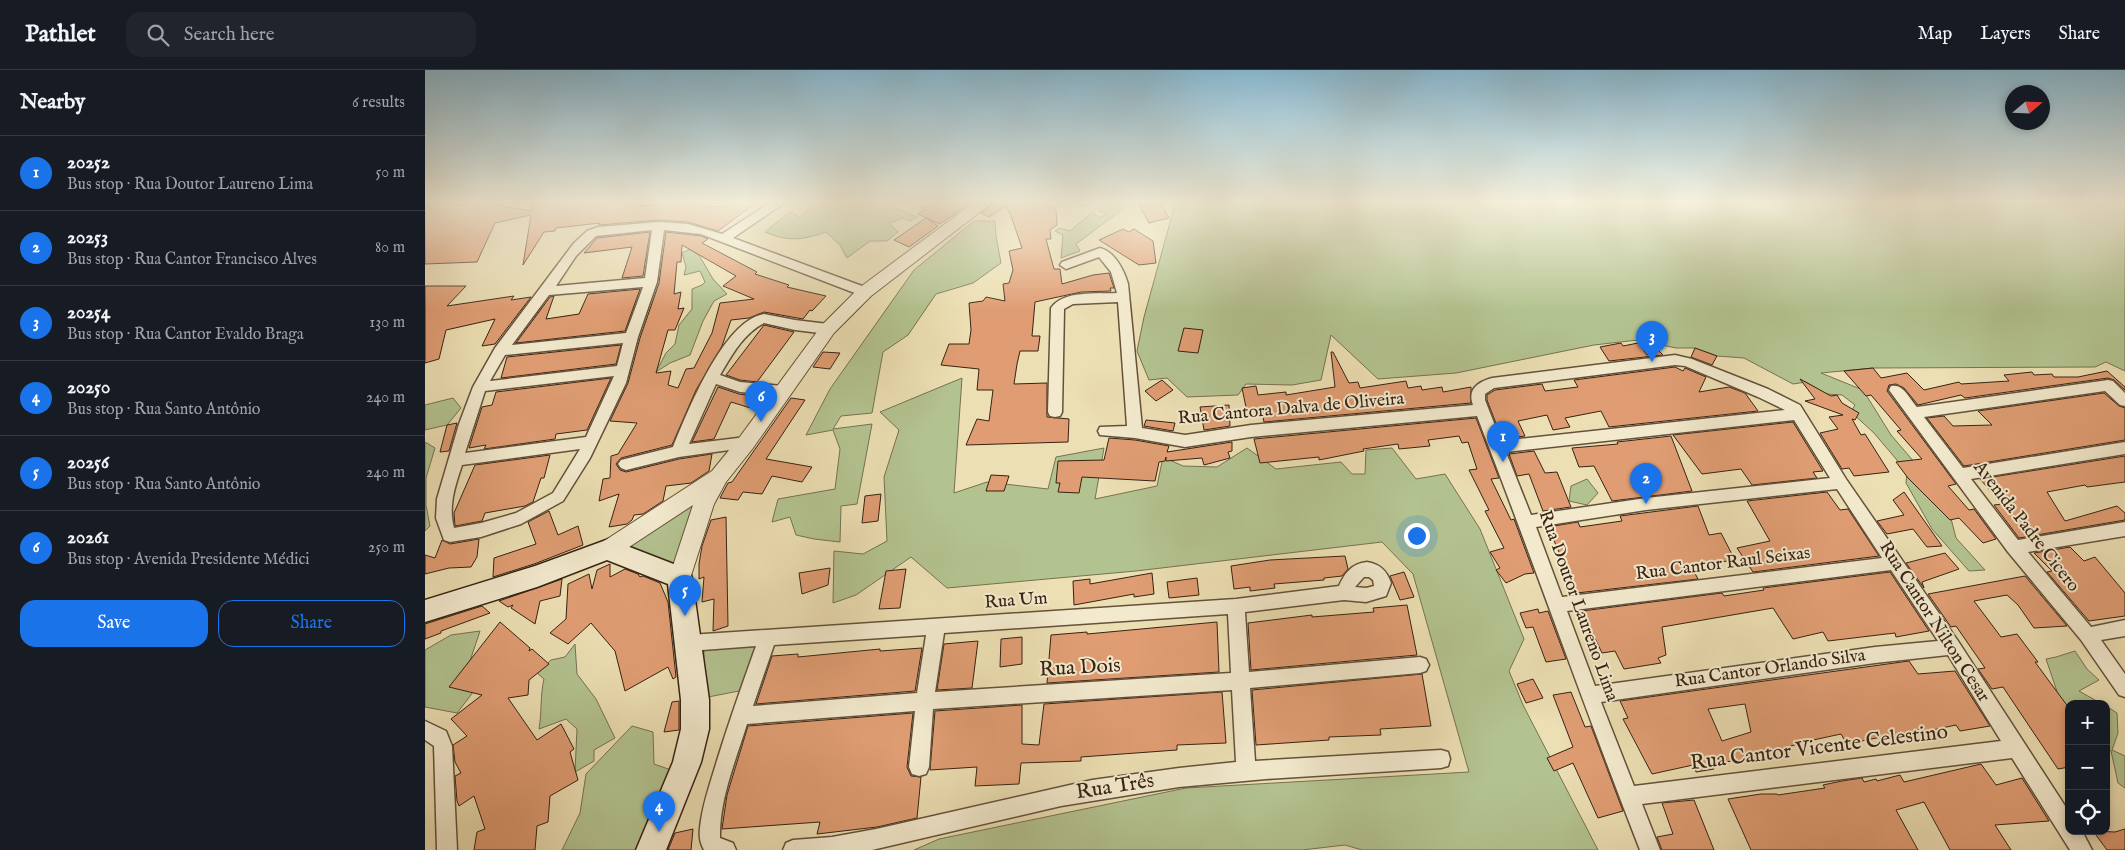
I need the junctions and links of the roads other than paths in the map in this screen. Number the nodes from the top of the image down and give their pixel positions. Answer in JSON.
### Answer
{"nodes":[{"id":1,"x":588,"y":237,"type":"edge"},
{"id":2,"x":657,"y":237,"type":"edge"},
{"id":3,"x":938,"y":237,"type":"edge"},
{"id":4,"x":724,"y":238,"type":"edge"},
{"id":5,"x":1066,"y":265,"type":"dead end"},
{"id":6,"x":651,"y":282,"type":"junction"},
{"id":7,"x":545,"y":291,"type":"junction"},
{"id":8,"x":865,"y":292,"type":"junction"},
{"id":9,"x":1124,"y":297,"type":"junction"},
{"id":10,"x":828,"y":328,"type":"junction"},
{"id":11,"x":631,"y":336,"type":"junction"},
{"id":12,"x":500,"y":351,"type":"junction"},
{"id":13,"x":623,"y":370,"type":"junction"},
{"id":14,"x":712,"y":378,"type":"junction"},
{"id":15,"x":480,"y":387,"type":"junction"},
{"id":16,"x":1896,"y":390,"type":"dead end"},
{"id":17,"x":781,"y":391,"type":"junction"},
{"id":18,"x":2125,"y":401,"type":"edge"},
{"id":19,"x":1482,"y":410,"type":"junction"},
{"id":20,"x":1055,"y":412,"type":"dead end"},
{"id":21,"x":1915,"y":413,"type":"junction"},
{"id":22,"x":1799,"y":414,"type":"junction"},
{"id":23,"x":1105,"y":431,"type":"dead end"},
{"id":24,"x":1135,"y":432,"type":"junction"},
{"id":25,"x":591,"y":442,"type":"junction"},
{"id":26,"x":746,"y":443,"type":"junction"},
{"id":27,"x":1497,"y":447,"type":"junction"},
{"id":28,"x":2125,"y":448,"type":"edge"},
{"id":29,"x":679,"y":451,"type":"junction"},
{"id":30,"x":456,"y":460,"type":"junction"},
{"id":31,"x":626,"y":464,"type":"dead end"},
{"id":32,"x":719,"y":476,"type":"junction"},
{"id":33,"x":1959,"y":476,"type":"junction"},
{"id":34,"x":1841,"y":483,"type":"junction"},
{"id":35,"x":1526,"y":522,"type":"junction"},
{"id":36,"x":2125,"y":529,"type":"edge"},
{"id":37,"x":2014,"y":546,"type":"junction"},
{"id":38,"x":609,"y":549,"type":"junction"},
{"id":39,"x":1895,"y":563,"type":"junction"},
{"id":40,"x":680,"y":578,"type":"junction"},
{"id":41,"x":1344,"y":594,"type":"dead end"},
{"id":42,"x":1557,"y":605,"type":"junction"},
{"id":43,"x":1236,"y":606,"type":"junction"},
{"id":44,"x":425,"y":611,"type":"edge"},
{"id":45,"x":936,"y":627,"type":"junction"},
{"id":46,"x":2125,"y":628,"type":"edge"},
{"id":47,"x":2087,"y":635,"type":"junction"},
{"id":48,"x":767,"y":639,"type":"junction"},
{"id":49,"x":689,"y":643,"type":"junction"},
{"id":50,"x":1952,"y":647,"type":"junction"},
{"id":51,"x":1420,"y":665,"type":"dead end"},
{"id":52,"x":1241,"y":681,"type":"junction"},
{"id":53,"x":2125,"y":688,"type":"edge"},
{"id":54,"x":1589,"y":695,"type":"junction"},
{"id":55,"x":925,"y":702,"type":"junction"},
{"id":56,"x":742,"y":716,"type":"junction"},
{"id":57,"x":425,"y":730,"type":"edge"},
{"id":58,"x":2015,"y":748,"type":"junction"},
{"id":59,"x":1441,"y":759,"type":"dead end"},
{"id":60,"x":919,"y":767,"type":"dead end"},
{"id":61,"x":1246,"y":771,"type":"junction"},
{"id":62,"x":1628,"y":796,"type":"junction"},
{"id":63,"x":2065,"y":825,"type":"edge"},
{"id":64,"x":2072,"y":835,"type":"edge"},
{"id":65,"x":447,"y":850,"type":"edge"},
{"id":66,"x":651,"y":850,"type":"edge"},
{"id":67,"x":726,"y":850,"type":"edge"},
{"id":68,"x":793,"y":850,"type":"edge"},
{"id":69,"x":1650,"y":850,"type":"edge"},
{"id":70,"x":2082,"y":850,"type":"edge"}],
"edges":[{"from":1,"to":7,"type":"street"},
{"from":2,"to":6,"type":"street"},
{"from":3,"to":8,"type":"street"},
{"from":4,"to":8,"type":"street"},
{"from":5,"to":9,"type":"street"},
{"from":6,"to":7,"type":"street"},
{"from":6,"to":11,"type":"street"},
{"from":7,"to":12,"type":"street"},
{"from":8,"to":10,"type":"street"},
{"from":9,"to":20,"type":"street"},
{"from":9,"to":24,"type":"street"},
{"from":10,"to":14,"type":"street"},
{"from":10,"to":17,"type":"street"},
{"from":11,"to":12,"type":"street"},
{"from":11,"to":13,"type":"street"},
{"from":12,"to":15,"type":"street"},
{"from":13,"to":15,"type":"street"},
{"from":13,"to":25,"type":"street"},
{"from":14,"to":17,"type":"street"},
{"from":14,"to":29,"type":"street"},
{"from":15,"to":30,"type":"street"},
{"from":16,"to":21,"type":"street","name":"Avenida Padre Cicero"},
{"from":17,"to":26,"type":"street"},
{"from":18,"to":21,"type":"street"},
{"from":19,"to":22,"type":"street","name":"Rua Doutor Laureno Lima"},
{"from":19,"to":24,"type":"street","name":"Rua Cantora Dalva de Oliveira"},
{"from":19,"to":27,"type":"street","name":"Rua Doutor Laureno Lima"},
{"from":21,"to":33,"type":"street","name":"Avenida Padre Cicero"},
{"from":22,"to":27,"type":"street"},
{"from":22,"to":34,"type":"street","name":"Rua Cantor Nilton Cesar"},
{"from":23,"to":24,"type":"street","name":"Rua Cantora Dalva de Oliveira"},
{"from":25,"to":30,"type":"street"},
{"from":25,"to":30,"type":"street"},
{"from":26,"to":29,"type":"street"},
{"from":26,"to":32,"type":"street"},
{"from":27,"to":35,"type":"street","name":"Rua Doutor Laureno Lima"},
{"from":28,"to":33,"type":"street"},
{"from":29,"to":31,"type":"street"},
{"from":32,"to":38,"type":"street"},
{"from":32,"to":40,"type":"street"},
{"from":33,"to":37,"type":"street","name":"Avenida Padre Cicero"},
{"from":34,"to":35,"type":"street"},
{"from":34,"to":39,"type":"street","name":"Rua Cantor Nilton Cesar"},
{"from":35,"to":42,"type":"street","name":"Rua Doutor Laureno Lima"},
{"from":36,"to":37,"type":"street"},
{"from":37,"to":47,"type":"street","name":"Avenida Padre Cicero"},
{"from":38,"to":40,"type":"main road"},
{"from":38,"to":44,"type":"main road"},
{"from":39,"to":42,"type":"street","name":"Rua Cantor Raul Seixas"},
{"from":39,"to":50,"type":"street","name":"Rua Cantor Nilton Cesar"},
{"from":40,"to":49,"type":"main road"},
{"from":41,"to":43,"type":"street","name":"Rua Um"},
{"from":42,"to":54,"type":"street","name":"Rua Doutor Laureno Lima"},
{"from":43,"to":45,"type":"street","name":"Rua Um"},
{"from":43,"to":52,"type":"street"},
{"from":45,"to":48,"type":"street","name":"Rua Um"},
{"from":45,"to":55,"type":"street"},
{"from":46,"to":47,"type":"street"},
{"from":47,"to":53,"type":"street","name":"Avenida Padre Cicero"},
{"from":48,"to":49,"type":"street","name":"Rua Um"},
{"from":48,"to":56,"type":"street"},
{"from":49,"to":66,"type":"main road"},
{"from":50,"to":54,"type":"street","name":"Rua Cantor Orlando Silva"},
{"from":50,"to":58,"type":"street","name":"Rua Cantor Nilton Cesar"},
{"from":51,"to":52,"type":"street","name":"Rua Dois"},
{"from":52,"to":55,"type":"street","name":"Rua Dois"},
{"from":52,"to":61,"type":"street"},
{"from":54,"to":62,"type":"street","name":"Rua Doutor Laureno Lima"},
{"from":55,"to":56,"type":"street","name":"Rua Dois"},
{"from":55,"to":60,"type":"street"},
{"from":56,"to":67,"type":"street"},
{"from":57,"to":65,"type":"street"},
{"from":58,"to":62,"type":"street","name":"Rua Cantor Vicente Celestino"},
{"from":58,"to":63,"type":"street","name":"Rua Cantor Nilton Cesar"},
{"from":59,"to":61,"type":"street","name":"Rua Três"},
{"from":61,"to":68,"type":"street","name":"Rua Três"},
{"from":62,"to":69,"type":"street","name":"Rua Doutor Laureno Lima"},
{"from":64,"to":70,"type":"street","name":"Rua Cantor Nilton Cesar"}]}
